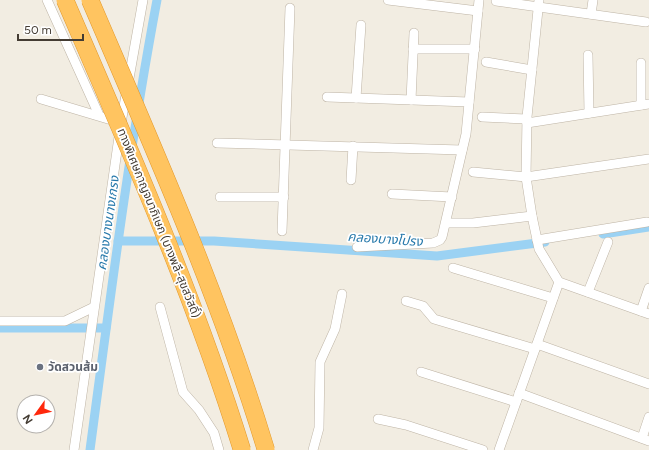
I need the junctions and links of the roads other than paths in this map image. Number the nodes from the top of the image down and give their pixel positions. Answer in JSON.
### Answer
{"nodes":[{"id":1,"x":47,"y":0,"type":"edge"},
{"id":2,"x":64,"y":0,"type":"edge"},
{"id":3,"x":90,"y":0,"type":"edge"},
{"id":4,"x":143,"y":0,"type":"edge"},
{"id":5,"x":388,"y":0,"type":"edge"},
{"id":6,"x":479,"y":0,"type":"edge"},
{"id":7,"x":593,"y":0,"type":"edge"},
{"id":8,"x":496,"y":1,"type":"dead end"},
{"id":9,"x":420,"y":2,"type":"edge"},
{"id":10,"x":539,"y":3,"type":"edge"},
{"id":11,"x":290,"y":8,"type":"dead end"},
{"id":12,"x":478,"y":11,"type":"junction"},
{"id":13,"x":591,"y":14,"type":"junction"},
{"id":14,"x":646,"y":22,"type":"dead end"},
{"id":15,"x":361,"y":25,"type":"dead end"},
{"id":16,"x":414,"y":33,"type":"dead end"},
{"id":17,"x":413,"y":49,"type":"junction"},
{"id":18,"x":475,"y":49,"type":"junction"},
{"id":19,"x":588,"y":55,"type":"dead end"},
{"id":20,"x":486,"y":62,"type":"dead end"},
{"id":21,"x":641,"y":63,"type":"dead end"},
{"id":22,"x":532,"y":70,"type":"junction"},
{"id":23,"x":327,"y":97,"type":"dead end"},
{"id":24,"x":356,"y":98,"type":"junction"},
{"id":25,"x":41,"y":99,"type":"dead end"},
{"id":26,"x":411,"y":100,"type":"junction"},
{"id":27,"x":469,"y":102,"type":"junction"},
{"id":28,"x":645,"y":105,"type":"edge"},
{"id":29,"x":589,"y":113,"type":"junction"},
{"id":30,"x":99,"y":115,"type":"junction"},
{"id":31,"x":482,"y":117,"type":"dead end"},
{"id":32,"x":527,"y":121,"type":"junction"},
{"id":33,"x":121,"y":123,"type":"junction"},
{"id":34,"x":217,"y":143,"type":"dead end"},
{"id":35,"x":286,"y":144,"type":"junction"},
{"id":36,"x":353,"y":146,"type":"junction"},
{"id":37,"x":462,"y":150,"type":"junction"},
{"id":38,"x":649,"y":159,"type":"edge"},
{"id":39,"x":473,"y":172,"type":"dead end"},
{"id":40,"x":526,"y":177,"type":"junction"},
{"id":41,"x":352,"y":180,"type":"dead end"},
{"id":42,"x":392,"y":194,"type":"dead end"},
{"id":43,"x":220,"y":197,"type":"dead end"},
{"id":44,"x":284,"y":197,"type":"junction"},
{"id":45,"x":452,"y":197,"type":"junction"},
{"id":46,"x":532,"y":216,"type":"junction"},
{"id":47,"x":647,"y":222,"type":"dead end"},
{"id":48,"x":446,"y":224,"type":"junction"},
{"id":49,"x":282,"y":231,"type":"dead end"},
{"id":50,"x":538,"y":242,"type":"junction"},
{"id":51,"x":608,"y":242,"type":"dead end"},
{"id":52,"x":357,"y":247,"type":"dead end"},
{"id":53,"x":453,"y":268,"type":"dead end"},
{"id":54,"x":559,"y":282,"type":"junction"},
{"id":55,"x":649,"y":288,"type":"edge"},
{"id":56,"x":588,"y":292,"type":"junction"},
{"id":57,"x":342,"y":294,"type":"dead end"},
{"id":58,"x":553,"y":298,"type":"junction"},
{"id":59,"x":406,"y":301,"type":"dead end"},
{"id":60,"x":160,"y":306,"type":"dead end"},
{"id":61,"x":94,"y":307,"type":"junction"},
{"id":62,"x":645,"y":313,"type":"edge"},
{"id":63,"x":0,"y":321,"type":"edge"},
{"id":64,"x":536,"y":346,"type":"junction"},
{"id":65,"x":420,"y":372,"type":"dead end"},
{"id":66,"x":649,"y":384,"type":"edge"},
{"id":67,"x":518,"y":397,"type":"junction"},
{"id":68,"x":649,"y":417,"type":"edge"},
{"id":69,"x":378,"y":419,"type":"dead end"},
{"id":70,"x":645,"y":440,"type":"edge"},
{"id":71,"x":74,"y":450,"type":"edge"},
{"id":72,"x":219,"y":450,"type":"edge"},
{"id":73,"x":242,"y":450,"type":"edge"},
{"id":74,"x":266,"y":450,"type":"edge"},
{"id":75,"x":313,"y":450,"type":"edge"},
{"id":76,"x":483,"y":450,"type":"edge"},
{"id":77,"x":499,"y":450,"type":"edge"}],
"edges":[{"from":1,"to":30,"type":"street"},
{"from":2,"to":73,"type":"highway","name":"ทางพิเศษกาญจนาภิเษก (บางพลี-สุขสวัสดิ์)","bridge":true},
{"from":3,"to":74,"type":"highway","name":"ทางพิเศษกาญจนาภิเษก (บางพลี-สุขสวัสดิ์)","bridge":true},
{"from":4,"to":33,"type":"street"},
{"from":5,"to":9,"type":"street"},
{"from":6,"to":12,"type":"street"},
{"from":7,"to":13,"type":"street"},
{"from":8,"to":10,"type":"street"},
{"from":9,"to":12,"type":"street"},
{"from":10,"to":13,"type":"street"},
{"from":10,"to":22,"type":"street"},
{"from":11,"to":35,"type":"street"},
{"from":12,"to":18,"type":"street"},
{"from":13,"to":14,"type":"street"},
{"from":15,"to":24,"type":"street"},
{"from":16,"to":17,"type":"street"},
{"from":17,"to":18,"type":"street"},
{"from":17,"to":26,"type":"street"},
{"from":18,"to":27,"type":"street"},
{"from":19,"to":29,"type":"street"},
{"from":20,"to":22,"type":"street"},
{"from":21,"to":28,"type":"street"},
{"from":22,"to":32,"type":"street"},
{"from":23,"to":24,"type":"street"},
{"from":24,"to":26,"type":"street"},
{"from":25,"to":30,"type":"street"},
{"from":26,"to":27,"type":"street"},
{"from":27,"to":37,"type":"street"},
{"from":28,"to":29,"type":"street"},
{"from":29,"to":32,"type":"street"},
{"from":30,"to":33,"type":"street"},
{"from":31,"to":32,"type":"street"},
{"from":32,"to":40,"type":"street"},
{"from":33,"to":61,"type":"street"},
{"from":34,"to":35,"type":"street"},
{"from":35,"to":36,"type":"street"},
{"from":35,"to":44,"type":"street"},
{"from":36,"to":37,"type":"street"},
{"from":36,"to":41,"type":"street"},
{"from":37,"to":45,"type":"street"},
{"from":38,"to":40,"type":"street"},
{"from":39,"to":40,"type":"street"},
{"from":40,"to":46,"type":"street"},
{"from":42,"to":45,"type":"street"},
{"from":43,"to":44,"type":"street"},
{"from":44,"to":49,"type":"street"},
{"from":45,"to":48,"type":"street"},
{"from":46,"to":48,"type":"street"},
{"from":46,"to":50,"type":"street"},
{"from":47,"to":50,"type":"street"},
{"from":48,"to":52,"type":"street"},
{"from":50,"to":54,"type":"street"},
{"from":51,"to":56,"type":"street"},
{"from":53,"to":58,"type":"street"},
{"from":54,"to":56,"type":"street"},
{"from":54,"to":58,"type":"street"},
{"from":55,"to":62,"type":"street"},
{"from":56,"to":62,"type":"street"},
{"from":57,"to":75,"type":"street"},
{"from":58,"to":64,"type":"street"},
{"from":59,"to":64,"type":"street"},
{"from":60,"to":72,"type":"street"},
{"from":61,"to":63,"type":"street"},
{"from":61,"to":71,"type":"street"},
{"from":64,"to":66,"type":"street"},
{"from":64,"to":67,"type":"street"},
{"from":65,"to":67,"type":"street"},
{"from":67,"to":70,"type":"street"},
{"from":67,"to":77,"type":"street"},
{"from":68,"to":70,"type":"street"},
{"from":69,"to":76,"type":"street"}]}
